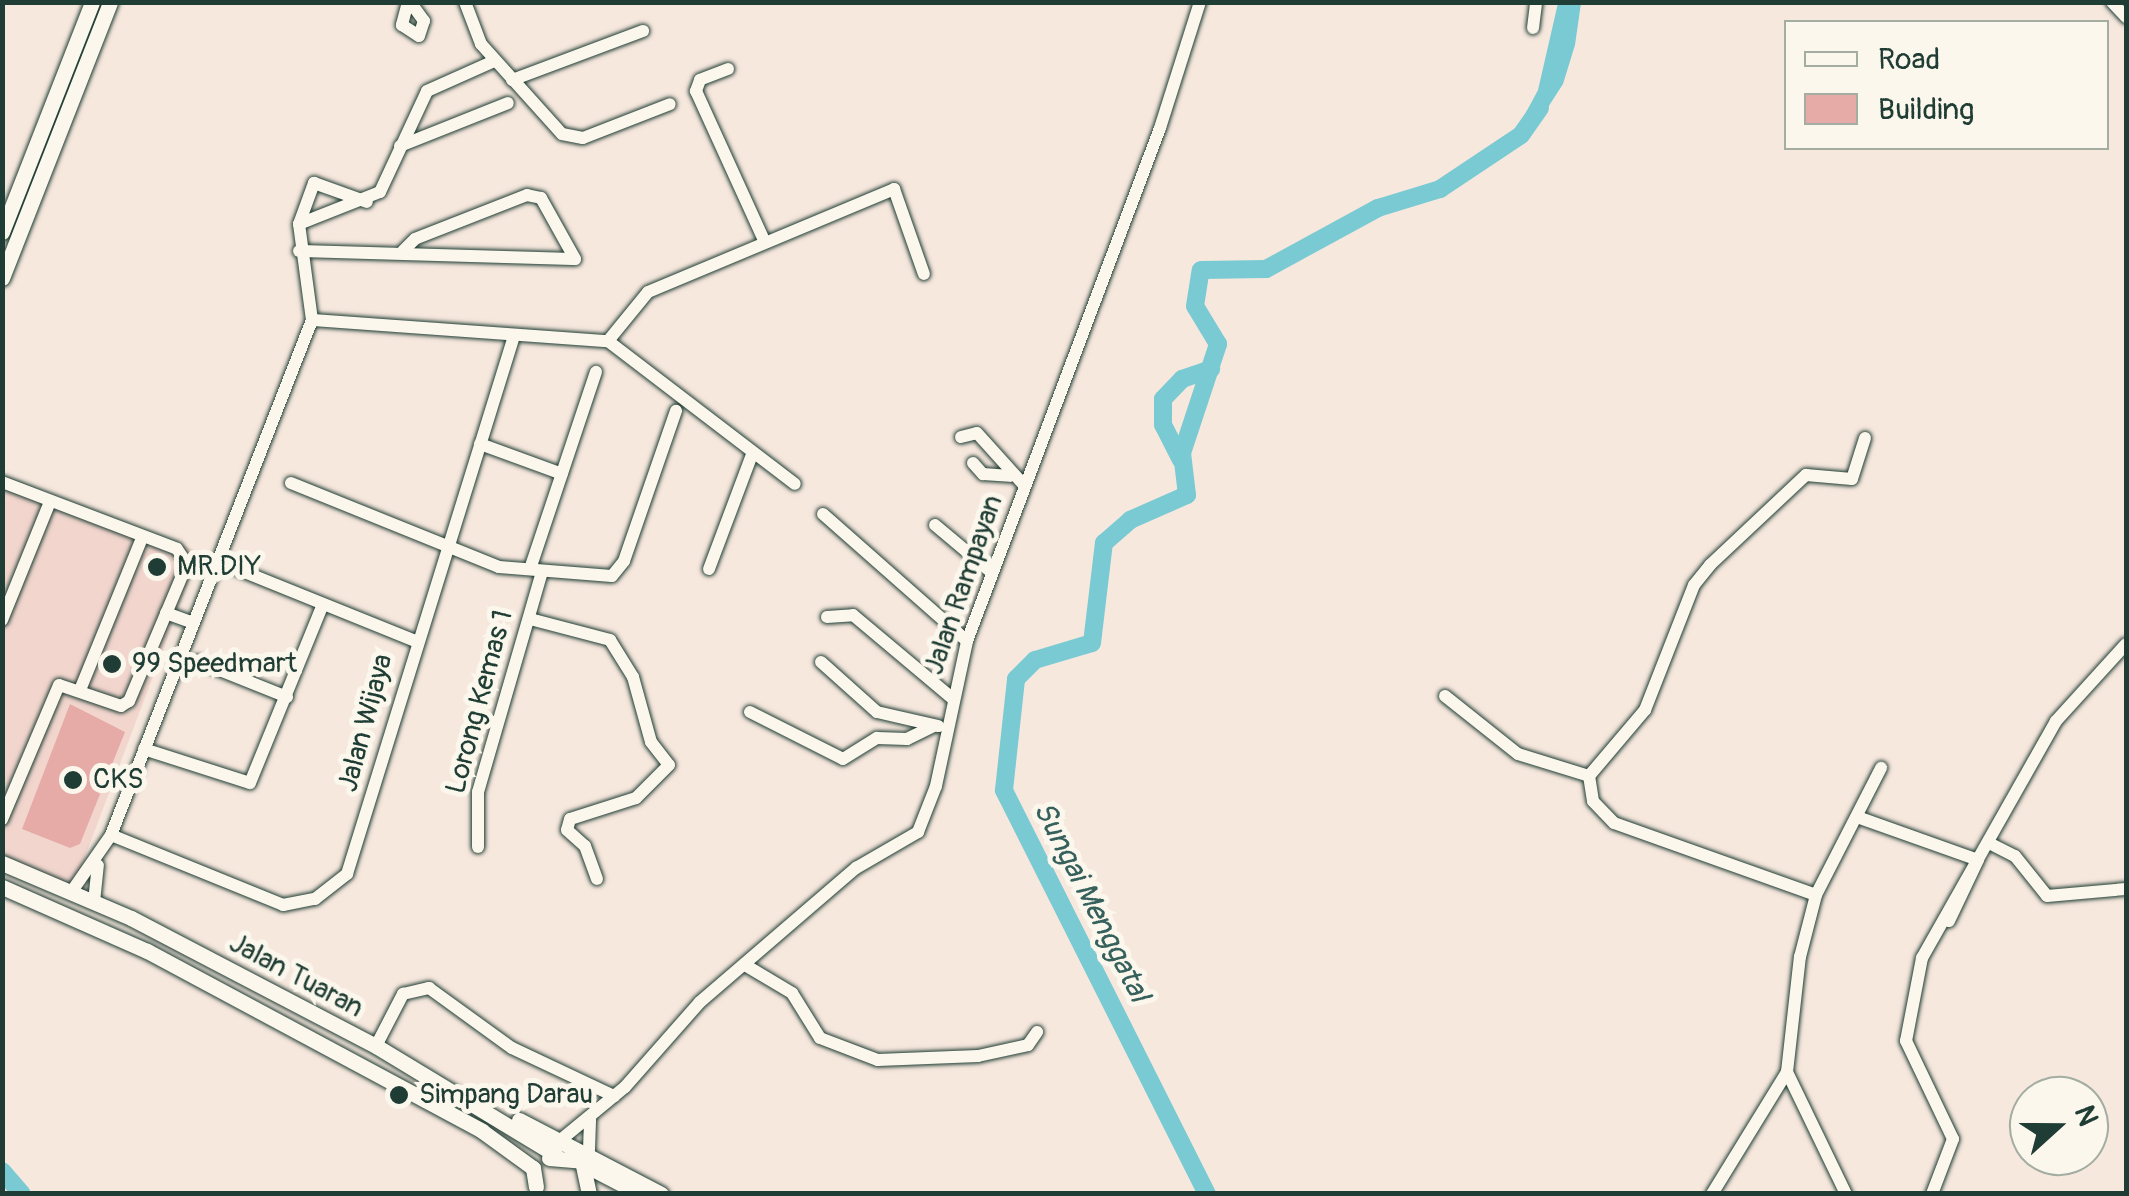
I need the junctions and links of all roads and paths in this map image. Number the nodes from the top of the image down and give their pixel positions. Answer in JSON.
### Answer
{"nodes":[{"id":1,"x":92,"y":2,"type":"edge"},
{"id":2,"x":110,"y":2,"type":"edge"},
{"id":3,"x":481,"y":2,"type":"edge"},
{"id":4,"x":1200,"y":2,"type":"edge"},
{"id":5,"x":1536,"y":2,"type":"edge"},
{"id":6,"x":2112,"y":2,"type":"edge"},
{"id":7,"x":466,"y":5,"type":"edge"},
{"id":8,"x":2126,"y":17,"type":"edge"},
{"id":9,"x":1533,"y":28,"type":"dead end"},
{"id":10,"x":644,"y":31,"type":"dead end"},
{"id":11,"x":494,"y":61,"type":"junction"},
{"id":12,"x":728,"y":70,"type":"dead end"},
{"id":13,"x":512,"y":80,"type":"junction"},
{"id":14,"x":508,"y":104,"type":"dead end"},
{"id":15,"x":670,"y":104,"type":"dead end"},
{"id":16,"x":400,"y":146,"type":"junction"},
{"id":17,"x":366,"y":202,"type":"junction"},
{"id":18,"x":299,"y":224,"type":"junction"},
{"id":19,"x":2,"y":232,"type":"edge"},
{"id":20,"x":764,"y":240,"type":"junction"},
{"id":21,"x":299,"y":251,"type":"junction"},
{"id":22,"x":404,"y":251,"type":"junction"},
{"id":23,"x":924,"y":274,"type":"dead end"},
{"id":24,"x":2,"y":278,"type":"edge"},
{"id":25,"x":312,"y":320,"type":"junction"},
{"id":26,"x":513,"y":339,"type":"junction"},
{"id":27,"x":608,"y":341,"type":"junction"},
{"id":28,"x":596,"y":372,"type":"dead end"},
{"id":29,"x":676,"y":411,"type":"dead end"},
{"id":30,"x":961,"y":437,"type":"dead end"},
{"id":31,"x":1866,"y":438,"type":"dead end"},
{"id":32,"x":480,"y":444,"type":"junction"},
{"id":33,"x":751,"y":456,"type":"junction"},
{"id":34,"x":973,"y":463,"type":"dead end"},
{"id":35,"x":562,"y":474,"type":"junction"},
{"id":36,"x":1010,"y":476,"type":"junction"},
{"id":37,"x":2,"y":482,"type":"edge"},
{"id":38,"x":291,"y":483,"type":"dead end"},
{"id":39,"x":796,"y":484,"type":"dead end"},
{"id":40,"x":1024,"y":484,"type":"junction"},
{"id":41,"x":50,"y":502,"type":"junction"},
{"id":42,"x":823,"y":514,"type":"dead end"},
{"id":43,"x":935,"y":525,"type":"dead end"},
{"id":44,"x":143,"y":536,"type":"junction"},
{"id":45,"x":447,"y":547,"type":"junction"},
{"id":46,"x":237,"y":570,"type":"dead end"},
{"id":47,"x":536,"y":570,"type":"junction"},
{"id":48,"x":709,"y":570,"type":"dead end"},
{"id":49,"x":991,"y":572,"type":"junction"},
{"id":50,"x":323,"y":604,"type":"junction"},
{"id":51,"x":166,"y":613,"type":"junction"},
{"id":52,"x":826,"y":617,"type":"dead end"},
{"id":53,"x":530,"y":619,"type":"junction"},
{"id":54,"x":2,"y":620,"type":"edge"},
{"id":55,"x":194,"y":623,"type":"junction"},
{"id":56,"x":415,"y":641,"type":"junction"},
{"id":57,"x":968,"y":641,"type":"junction"},
{"id":58,"x":2126,"y":644,"type":"edge"},
{"id":59,"x":197,"y":661,"type":"dead end"},
{"id":60,"x":821,"y":662,"type":"dead end"},
{"id":61,"x":80,"y":690,"type":"junction"},
{"id":62,"x":1445,"y":696,"type":"dead end"},
{"id":63,"x":287,"y":697,"type":"junction"},
{"id":64,"x":952,"y":698,"type":"junction"},
{"id":65,"x":750,"y":712,"type":"dead end"},
{"id":66,"x":941,"y":725,"type":"junction"},
{"id":67,"x":144,"y":749,"type":"junction"},
{"id":68,"x":1881,"y":768,"type":"dead end"},
{"id":69,"x":1589,"y":776,"type":"junction"},
{"id":70,"x":1860,"y":818,"type":"junction"},
{"id":71,"x":2,"y":819,"type":"edge"},
{"id":72,"x":111,"y":835,"type":"junction"},
{"id":73,"x":1989,"y":842,"type":"junction"},
{"id":74,"x":478,"y":848,"type":"dead end"},
{"id":75,"x":1978,"y":860,"type":"junction"},
{"id":76,"x":2,"y":863,"type":"edge"},
{"id":77,"x":98,"y":863,"type":"junction"},
{"id":78,"x":597,"y":879,"type":"dead end"},
{"id":79,"x":2,"y":887,"type":"edge"},
{"id":80,"x":2126,"y":889,"type":"edge"},
{"id":81,"x":72,"y":891,"type":"junction"},
{"id":82,"x":1816,"y":895,"type":"junction"},
{"id":83,"x":94,"y":902,"type":"junction"},
{"id":84,"x":746,"y":965,"type":"junction"},
{"id":85,"x":1038,"y":1032,"type":"dead end"},
{"id":86,"x":376,"y":1046,"type":"junction"},
{"id":87,"x":1787,"y":1072,"type":"junction"},
{"id":88,"x":614,"y":1096,"type":"junction"},
{"id":89,"x":496,"y":1113,"type":"junction"},
{"id":90,"x":590,"y":1118,"type":"junction"},
{"id":91,"x":564,"y":1138,"type":"junction"},
{"id":92,"x":556,"y":1155,"type":"junction"},
{"id":93,"x":587,"y":1158,"type":"junction"},
{"id":94,"x":537,"y":1190,"type":"edge"},
{"id":95,"x":589,"y":1194,"type":"edge"},
{"id":96,"x":641,"y":1194,"type":"edge"},
{"id":97,"x":661,"y":1194,"type":"edge"},
{"id":98,"x":1712,"y":1194,"type":"edge"},
{"id":99,"x":1846,"y":1194,"type":"edge"},
{"id":100,"x":1936,"y":1194,"type":"edge"}],
"edges":[{"from":1,"to":19,"type":"main road"},
{"from":2,"to":24,"type":"main road"},
{"from":3,"to":7,"type":"street"},
{"from":4,"to":40,"type":"street","name":"Jalan Rampayan"},
{"from":5,"to":9,"type":"street"},
{"from":6,"to":8,"type":"street"},
{"from":7,"to":11,"type":"street"},
{"from":10,"to":13,"type":"street"},
{"from":11,"to":13,"type":"street"},
{"from":11,"to":16,"type":"street"},
{"from":12,"to":20,"type":"street"},
{"from":13,"to":15,"type":"street"},
{"from":14,"to":16,"type":"street"},
{"from":16,"to":17,"type":"street"},
{"from":17,"to":18,"type":"street"},
{"from":17,"to":18,"type":"street"},
{"from":18,"to":21,"type":"street"},
{"from":20,"to":23,"type":"street"},
{"from":20,"to":27,"type":"street"},
{"from":21,"to":22,"type":"street"},
{"from":21,"to":25,"type":"street"},
{"from":22,"to":22,"type":"street"},
{"from":25,"to":26,"type":"street"},
{"from":25,"to":55,"type":"street"},
{"from":26,"to":27,"type":"street"},
{"from":26,"to":32,"type":"street","name":"Jalan Wijaya"},
{"from":27,"to":33,"type":"street"},
{"from":28,"to":35,"type":"street","name":"Lorong Kemas 1"},
{"from":29,"to":47,"type":"street"},
{"from":30,"to":36,"type":"street"},
{"from":31,"to":69,"type":"street"},
{"from":32,"to":35,"type":"street"},
{"from":32,"to":45,"type":"street","name":"Jalan Wijaya"},
{"from":33,"to":39,"type":"street"},
{"from":33,"to":48,"type":"street"},
{"from":34,"to":36,"type":"street"},
{"from":35,"to":47,"type":"street","name":"Lorong Kemas 1"},
{"from":36,"to":40,"type":"street"},
{"from":37,"to":41,"type":"street"},
{"from":38,"to":45,"type":"street"},
{"from":40,"to":49,"type":"street","name":"Jalan Rampayan"},
{"from":41,"to":44,"type":"street"},
{"from":41,"to":54,"type":"street"},
{"from":42,"to":57,"type":"street"},
{"from":43,"to":49,"type":"street"},
{"from":44,"to":51,"type":"street"},
{"from":44,"to":61,"type":"street"},
{"from":45,"to":47,"type":"street"},
{"from":45,"to":56,"type":"street","name":"Jalan Wijaya"},
{"from":46,"to":50,"type":"street"},
{"from":47,"to":53,"type":"street","name":"Lorong Kemas 1"},
{"from":49,"to":57,"type":"street","name":"Jalan Rampayan"},
{"from":50,"to":56,"type":"street"},
{"from":50,"to":63,"type":"street"},
{"from":51,"to":55,"type":"street"},
{"from":51,"to":61,"type":"street"},
{"from":52,"to":64,"type":"street"},
{"from":53,"to":74,"type":"street","name":"Lorong Kemas 1"},
{"from":53,"to":78,"type":"street"},
{"from":55,"to":67,"type":"street"},
{"from":56,"to":72,"type":"street","name":"Jalan Wijaya"},
{"from":57,"to":64,"type":"street","name":"Jalan Rampayan"},
{"from":58,"to":73,"type":"street"},
{"from":59,"to":63,"type":"street"},
{"from":60,"to":66,"type":"street"},
{"from":61,"to":71,"type":"street"},
{"from":62,"to":69,"type":"street"},
{"from":63,"to":67,"type":"street"},
{"from":64,"to":66,"type":"street","name":"Jalan Rampayan"},
{"from":65,"to":66,"type":"street"},
{"from":66,"to":84,"type":"street","name":"Jalan Rampayan"},
{"from":67,"to":72,"type":"street"},
{"from":68,"to":70,"type":"street"},
{"from":69,"to":82,"type":"street"},
{"from":70,"to":75,"type":"street"},
{"from":70,"to":82,"type":"street"},
{"from":72,"to":77,"type":"street"},
{"from":73,"to":75,"type":"street"},
{"from":73,"to":80,"type":"street"},
{"from":75,"to":100,"type":"street"},
{"from":76,"to":81,"type":"main road","name":"Jalan Tuaran"},
{"from":77,"to":81,"type":"street"},
{"from":77,"to":83,"type":"street"},
{"from":79,"to":94,"type":"main road","name":"Jalan Tuaran"},
{"from":81,"to":83,"type":"main road","name":"Jalan Tuaran"},
{"from":82,"to":87,"type":"street"},
{"from":83,"to":86,"type":"main road","name":"Jalan Tuaran"},
{"from":84,"to":85,"type":"street"},
{"from":84,"to":88,"type":"street","name":"Jalan Rampayan"},
{"from":86,"to":88,"type":"street"},
{"from":86,"to":89,"type":"main road","name":"Jalan Tuaran"},
{"from":87,"to":98,"type":"street"},
{"from":87,"to":99,"type":"street"},
{"from":88,"to":90,"type":"street","name":"Jalan Rampayan"},
{"from":89,"to":91,"type":"main road"},
{"from":89,"to":92,"type":"main road","name":"Jalan Tuaran"},
{"from":90,"to":91,"type":"street","name":"Jalan Rampayan"},
{"from":90,"to":93,"type":"street"},
{"from":91,"to":93,"type":"main road"},
{"from":92,"to":93,"type":"main road","name":"Jalan Tuaran"},
{"from":92,"to":94,"type":"main road"},
{"from":93,"to":95,"type":"main road"},
{"from":93,"to":96,"type":"main road"},
{"from":93,"to":97,"type":"main road"}]}
